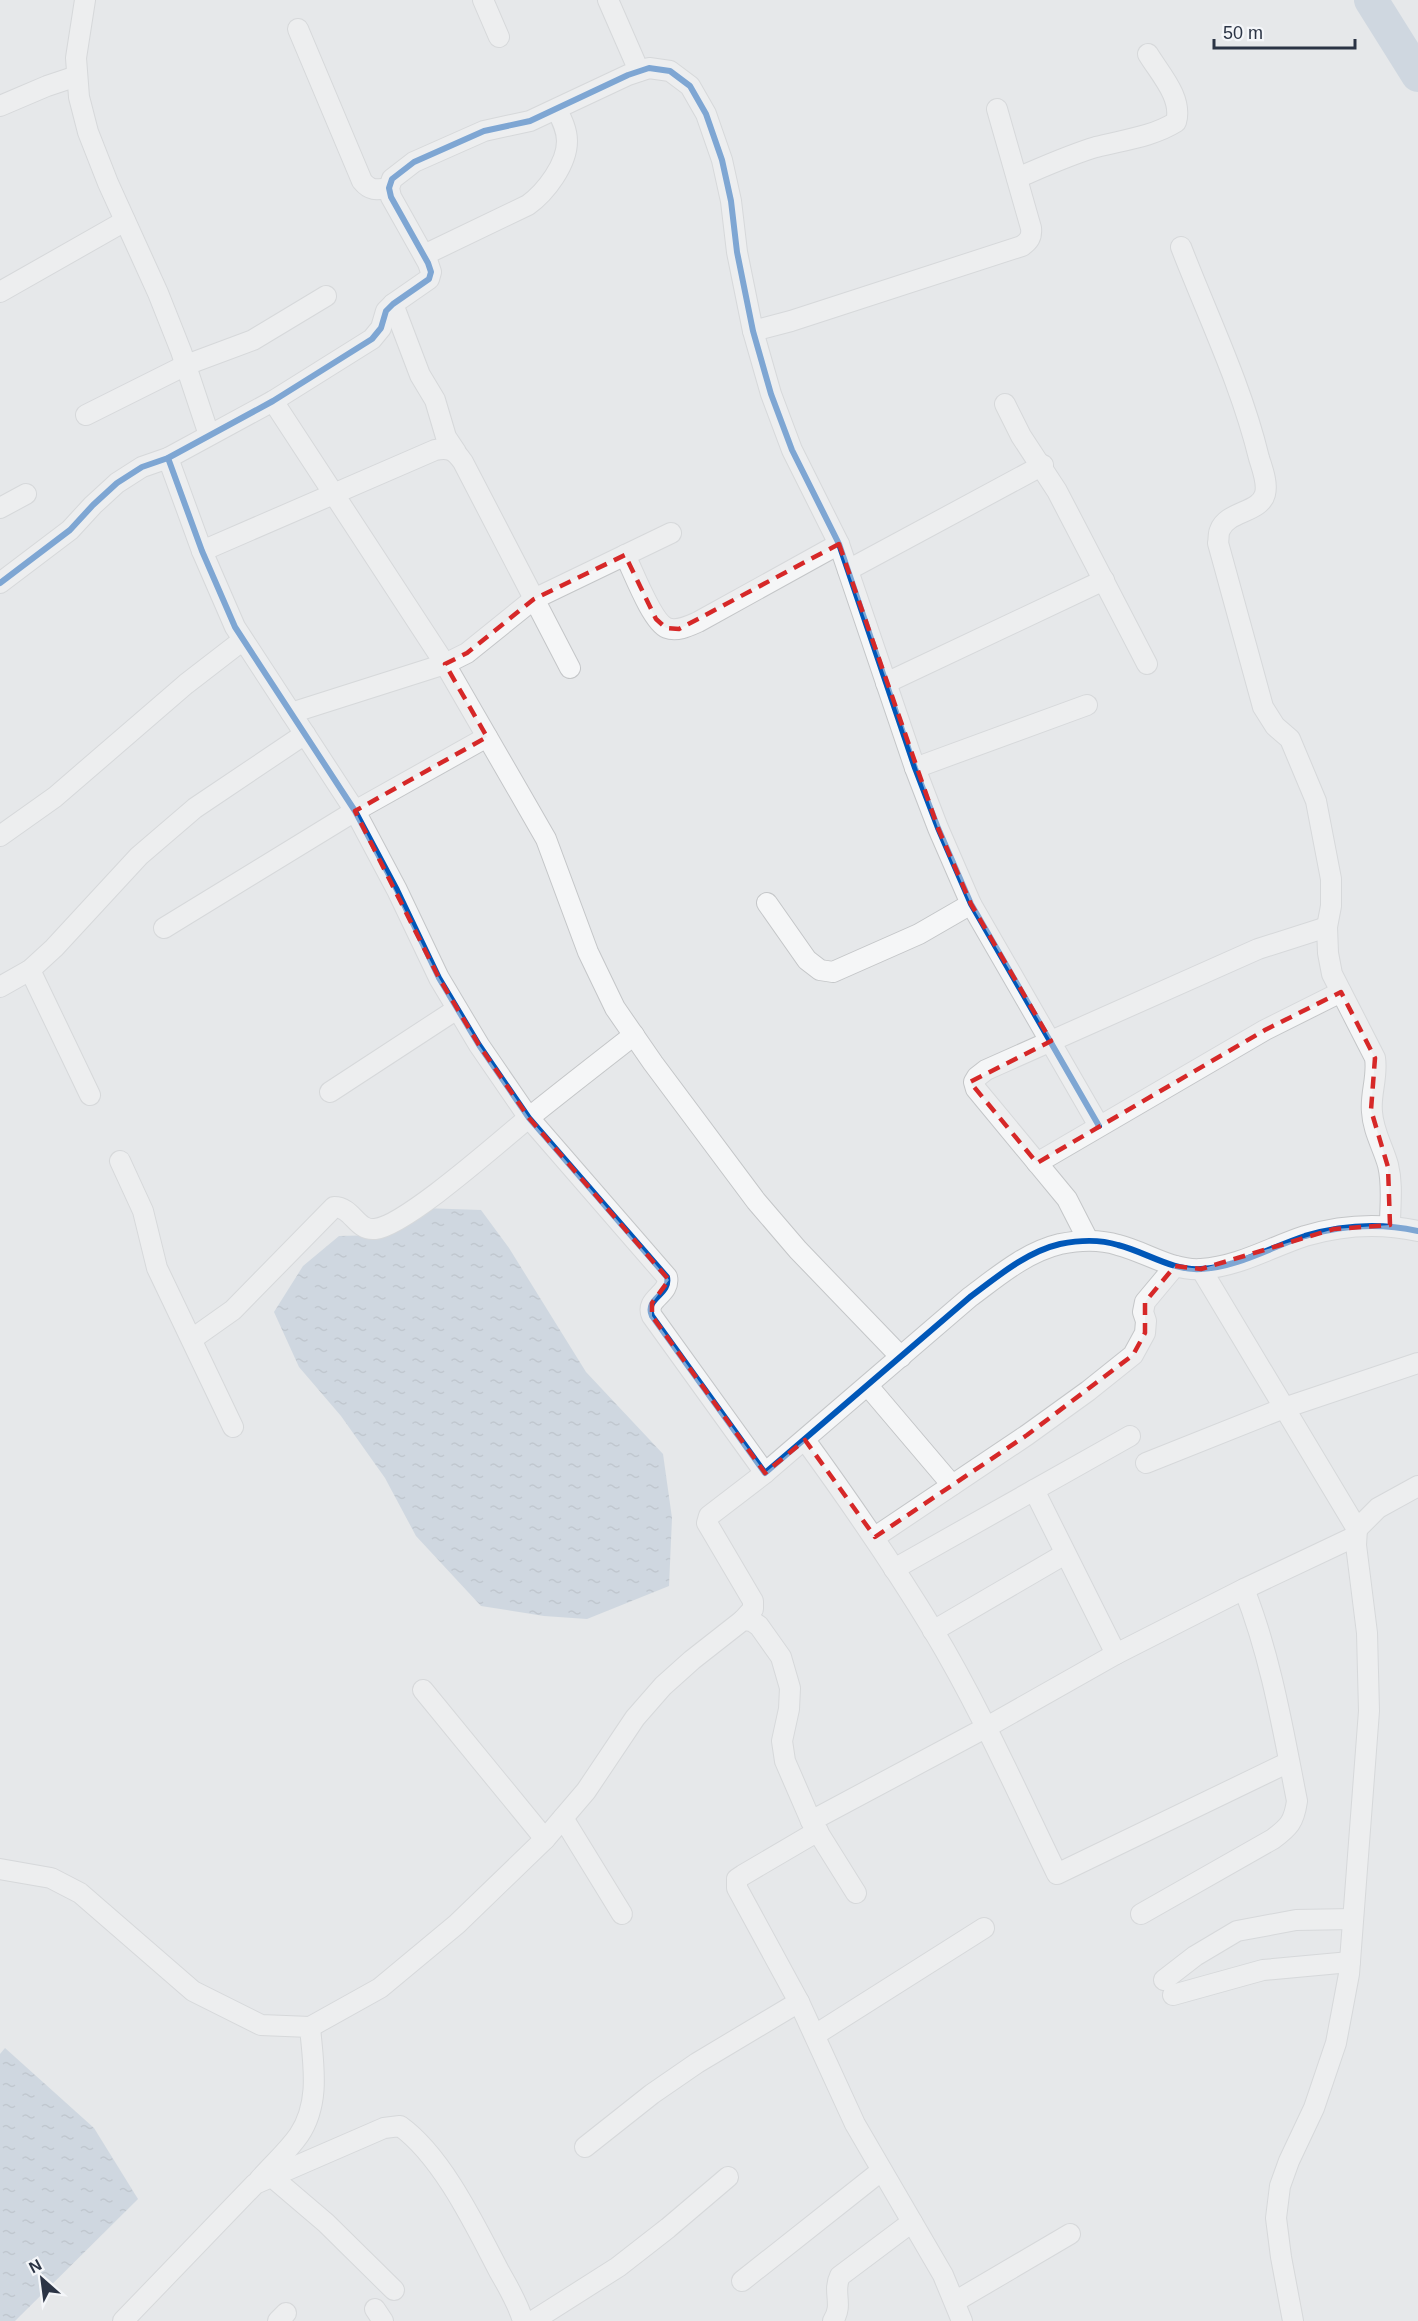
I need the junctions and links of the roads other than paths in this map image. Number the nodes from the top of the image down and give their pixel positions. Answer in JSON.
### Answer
{"nodes":[{"id":1,"x":85,"y":0,"type":"edge"},
{"id":2,"x":483,"y":0,"type":"edge"},
{"id":3,"x":608,"y":0,"type":"edge"},
{"id":4,"x":298,"y":29,"type":"dead end"},
{"id":5,"x":499,"y":37,"type":"dead end"},
{"id":6,"x":1148,"y":54,"type":"dead end"},
{"id":7,"x":639,"y":71,"type":"junction"},
{"id":8,"x":77,"y":76,"type":"junction"},
{"id":9,"x":0,"y":106,"type":"edge"},
{"id":10,"x":997,"y":109,"type":"dead end"},
{"id":11,"x":557,"y":110,"type":"junction"},
{"id":12,"x":1017,"y":178,"type":"junction"},
{"id":13,"x":389,"y":188,"type":"junction"},
{"id":14,"x":125,"y":221,"type":"junction"},
{"id":15,"x":1181,"y":247,"type":"dead end"},
{"id":16,"x":424,"y":255,"type":"junction"},
{"id":17,"x":0,"y":292,"type":"edge"},
{"id":18,"x":326,"y":296,"type":"dead end"},
{"id":19,"x":393,"y":304,"type":"junction"},
{"id":20,"x":753,"y":331,"type":"junction"},
{"id":21,"x":186,"y":365,"type":"junction"},
{"id":22,"x":273,"y":401,"type":"junction"},
{"id":23,"x":1005,"y":404,"type":"dead end"},
{"id":24,"x":86,"y":415,"type":"dead end"},
{"id":25,"x":209,"y":435,"type":"junction"},
{"id":26,"x":456,"y":452,"type":"junction"},
{"id":27,"x":168,"y":458,"type":"junction"},
{"id":28,"x":1042,"y":465,"type":"junction"},
{"id":29,"x":26,"y":494,"type":"dead end"},
{"id":30,"x":334,"y":494,"type":"junction"},
{"id":31,"x":0,"y":508,"type":"edge"},
{"id":32,"x":671,"y":533,"type":"dead end"},
{"id":33,"x":839,"y":544,"type":"junction"},
{"id":34,"x":202,"y":551,"type":"junction"},
{"id":35,"x":625,"y":555,"type":"junction"},
{"id":36,"x":848,"y":570,"type":"junction"},
{"id":37,"x":1104,"y":580,"type":"junction"},
{"id":38,"x":0,"y":583,"type":"edge"},
{"id":39,"x":534,"y":599,"type":"junction"},
{"id":40,"x":243,"y":640,"type":"junction"},
{"id":41,"x":445,"y":664,"type":"junction"},
{"id":42,"x":1147,"y":664,"type":"dead end"},
{"id":43,"x":570,"y":668,"type":"dead end"},
{"id":44,"x":886,"y":683,"type":"junction"},
{"id":45,"x":1087,"y":705,"type":"dead end"},
{"id":46,"x":291,"y":713,"type":"junction"},
{"id":47,"x":305,"y":734,"type":"junction"},
{"id":48,"x":488,"y":736,"type":"junction"},
{"id":49,"x":915,"y":768,"type":"junction"},
{"id":50,"x":355,"y":811,"type":"junction"},
{"id":51,"x":0,"y":836,"type":"edge"},
{"id":52,"x":767,"y":903,"type":"dead end"},
{"id":53,"x":971,"y":904,"type":"junction"},
{"id":54,"x":1327,"y":927,"type":"junction"},
{"id":55,"x":164,"y":928,"type":"dead end"},
{"id":56,"x":30,"y":970,"type":"junction"},
{"id":57,"x":0,"y":987,"type":"edge"},
{"id":58,"x":1341,"y":992,"type":"junction"},
{"id":59,"x":457,"y":1009,"type":"junction"},
{"id":60,"x":634,"y":1035,"type":"junction"},
{"id":61,"x":1051,"y":1041,"type":"junction"},
{"id":62,"x":330,"y":1092,"type":"dead end"},
{"id":63,"x":90,"y":1095,"type":"dead end"},
{"id":64,"x":529,"y":1118,"type":"junction"},
{"id":65,"x":1099,"y":1126,"type":"junction"},
{"id":66,"x":120,"y":1161,"type":"dead end"},
{"id":67,"x":1037,"y":1163,"type":"junction"},
{"id":68,"x":1390,"y":1225,"type":"junction"},
{"id":69,"x":1418,"y":1231,"type":"edge"},
{"id":70,"x":1088,"y":1240,"type":"junction"},
{"id":71,"x":1175,"y":1266,"type":"junction"},
{"id":72,"x":1201,"y":1269,"type":"junction"},
{"id":73,"x":192,"y":1340,"type":"junction"},
{"id":74,"x":901,"y":1357,"type":"junction"},
{"id":75,"x":1418,"y":1363,"type":"edge"},
{"id":76,"x":868,"y":1386,"type":"junction"},
{"id":77,"x":1284,"y":1408,"type":"junction"},
{"id":78,"x":233,"y":1427,"type":"dead end"},
{"id":79,"x":1130,"y":1436,"type":"dead end"},
{"id":80,"x":805,"y":1440,"type":"junction"},
{"id":81,"x":1146,"y":1464,"type":"dead end"},
{"id":82,"x":765,"y":1473,"type":"junction"},
{"id":83,"x":952,"y":1485,"type":"junction"},
{"id":84,"x":1418,"y":1486,"type":"edge"},
{"id":85,"x":1034,"y":1490,"type":"junction"},
{"id":86,"x":1357,"y":1533,"type":"junction"},
{"id":87,"x":875,"y":1537,"type":"junction"},
{"id":88,"x":1065,"y":1554,"type":"junction"},
{"id":89,"x":894,"y":1569,"type":"junction"},
{"id":90,"x":1244,"y":1589,"type":"junction"},
{"id":91,"x":743,"y":1620,"type":"junction"},
{"id":92,"x":933,"y":1631,"type":"junction"},
{"id":93,"x":1116,"y":1654,"type":"junction"},
{"id":94,"x":423,"y":1690,"type":"dead end"},
{"id":95,"x":987,"y":1727,"type":"junction"},
{"id":96,"x":1289,"y":1762,"type":"junction"},
{"id":97,"x":563,"y":1818,"type":"junction"},
{"id":98,"x":814,"y":1826,"type":"junction"},
{"id":99,"x":545,"y":1839,"type":"junction"},
{"id":100,"x":0,"y":1869,"type":"edge"},
{"id":101,"x":856,"y":1893,"type":"dead end"},
{"id":102,"x":622,"y":1914,"type":"dead end"},
{"id":103,"x":1141,"y":1914,"type":"dead end"},
{"id":104,"x":1353,"y":1919,"type":"junction"},
{"id":105,"x":984,"y":1928,"type":"dead end"},
{"id":106,"x":1350,"y":1962,"type":"junction"},
{"id":107,"x":799,"y":2002,"type":"junction"},
{"id":108,"x":310,"y":2027,"type":"junction"},
{"id":109,"x":814,"y":2035,"type":"junction"},
{"id":110,"x":585,"y":2147,"type":"dead end"},
{"id":111,"x":881,"y":2170,"type":"junction"},
{"id":112,"x":728,"y":2177,"type":"dead end"},
{"id":113,"x":264,"y":2180,"type":"junction"},
{"id":114,"x":912,"y":2222,"type":"junction"},
{"id":115,"x":1070,"y":2234,"type":"dead end"},
{"id":116,"x":742,"y":2281,"type":"dead end"},
{"id":117,"x":394,"y":2290,"type":"dead end"},
{"id":118,"x":956,"y":2301,"type":"junction"},
{"id":119,"x":521,"y":2319,"type":"edge"},
{"id":120,"x":123,"y":2321,"type":"edge"},
{"id":121,"x":833,"y":2321,"type":"edge"},
{"id":122,"x":962,"y":2321,"type":"edge"},
{"id":123,"x":1293,"y":2321,"type":"edge"}],
"edges":[{"from":1,"to":8,"type":"street"},
{"from":2,"to":5,"type":"street"},
{"from":3,"to":7,"type":"street"},
{"from":4,"to":13,"type":"street"},
{"from":6,"to":12,"type":"street"},
{"from":7,"to":11,"type":"street"},
{"from":7,"to":20,"type":"street"},
{"from":8,"to":9,"type":"street"},
{"from":8,"to":14,"type":"street"},
{"from":10,"to":12,"type":"street"},
{"from":11,"to":13,"type":"street"},
{"from":11,"to":16,"type":"street"},
{"from":12,"to":20,"type":"street"},
{"from":13,"to":16,"type":"street"},
{"from":14,"to":17,"type":"street"},
{"from":14,"to":21,"type":"street"},
{"from":15,"to":54,"type":"street"},
{"from":16,"to":19,"type":"street"},
{"from":18,"to":21,"type":"street"},
{"from":19,"to":22,"type":"street"},
{"from":19,"to":26,"type":"street"},
{"from":20,"to":33,"type":"street"},
{"from":21,"to":24,"type":"street"},
{"from":21,"to":25,"type":"street"},
{"from":22,"to":25,"type":"street"},
{"from":22,"to":30,"type":"street"},
{"from":23,"to":28,"type":"street"},
{"from":25,"to":27,"type":"street"},
{"from":26,"to":30,"type":"street"},
{"from":26,"to":39,"type":"street"},
{"from":27,"to":34,"type":"street"},
{"from":27,"to":38,"type":"street"},
{"from":28,"to":36,"type":"street"},
{"from":28,"to":37,"type":"street"},
{"from":29,"to":31,"type":"street"},
{"from":30,"to":34,"type":"street"},
{"from":30,"to":41,"type":"street"},
{"from":32,"to":35,"type":"street"},
{"from":33,"to":35,"type":"street"},
{"from":33,"to":36,"type":"street"},
{"from":34,"to":40,"type":"street"},
{"from":35,"to":39,"type":"street"},
{"from":36,"to":44,"type":"street"},
{"from":37,"to":42,"type":"street"},
{"from":37,"to":44,"type":"street"},
{"from":39,"to":41,"type":"street"},
{"from":39,"to":43,"type":"street"},
{"from":40,"to":46,"type":"street"},
{"from":40,"to":51,"type":"street"},
{"from":41,"to":46,"type":"street"},
{"from":41,"to":48,"type":"street"},
{"from":44,"to":49,"type":"street"},
{"from":45,"to":49,"type":"street"},
{"from":46,"to":47,"type":"street"},
{"from":47,"to":50,"type":"street"},
{"from":47,"to":56,"type":"street"},
{"from":48,"to":50,"type":"street"},
{"from":48,"to":60,"type":"street"},
{"from":49,"to":53,"type":"street"},
{"from":50,"to":55,"type":"street"},
{"from":50,"to":59,"type":"street"},
{"from":52,"to":53,"type":"street"},
{"from":53,"to":61,"type":"street"},
{"from":54,"to":58,"type":"street"},
{"from":54,"to":61,"type":"street"},
{"from":56,"to":57,"type":"street"},
{"from":56,"to":63,"type":"street"},
{"from":58,"to":65,"type":"street"},
{"from":58,"to":68,"type":"street"},
{"from":59,"to":62,"type":"street"},
{"from":59,"to":64,"type":"street"},
{"from":60,"to":64,"type":"street"},
{"from":60,"to":74,"type":"street"},
{"from":61,"to":65,"type":"street"},
{"from":61,"to":67,"type":"street"},
{"from":64,"to":73,"type":"street"},
{"from":64,"to":82,"type":"street"},
{"from":65,"to":67,"type":"street"},
{"from":66,"to":73,"type":"street"},
{"from":67,"to":70,"type":"street"},
{"from":68,"to":69,"type":"street"},
{"from":68,"to":72,"type":"street"},
{"from":70,"to":71,"type":"street"},
{"from":70,"to":74,"type":"street"},
{"from":71,"to":72,"type":"street"},
{"from":71,"to":83,"type":"street"},
{"from":72,"to":77,"type":"street"},
{"from":73,"to":78,"type":"street"},
{"from":74,"to":76,"type":"street"},
{"from":75,"to":77,"type":"street"},
{"from":76,"to":80,"type":"street"},
{"from":76,"to":83,"type":"street"},
{"from":77,"to":81,"type":"street"},
{"from":77,"to":86,"type":"street"},
{"from":79,"to":85,"type":"street"},
{"from":80,"to":82,"type":"street"},
{"from":80,"to":87,"type":"street"},
{"from":82,"to":91,"type":"street"},
{"from":83,"to":87,"type":"street"},
{"from":84,"to":86,"type":"street"},
{"from":85,"to":88,"type":"street"},
{"from":85,"to":89,"type":"street"},
{"from":86,"to":90,"type":"street"},
{"from":86,"to":104,"type":"street"},
{"from":87,"to":89,"type":"street"},
{"from":88,"to":92,"type":"street"},
{"from":88,"to":93,"type":"street"},
{"from":89,"to":92,"type":"street"},
{"from":90,"to":93,"type":"street"},
{"from":90,"to":96,"type":"street"},
{"from":91,"to":97,"type":"street"},
{"from":91,"to":98,"type":"street"},
{"from":92,"to":95,"type":"street"},
{"from":93,"to":95,"type":"street"},
{"from":94,"to":99,"type":"street"},
{"from":95,"to":96,"type":"street"},
{"from":95,"to":98,"type":"street"},
{"from":96,"to":103,"type":"street"},
{"from":97,"to":99,"type":"street"},
{"from":97,"to":102,"type":"street"},
{"from":98,"to":101,"type":"street"},
{"from":98,"to":107,"type":"street"},
{"from":99,"to":108,"type":"street"},
{"from":100,"to":108,"type":"street"},
{"from":104,"to":106,"type":"street"},
{"from":104,"to":106,"type":"street"},
{"from":105,"to":109,"type":"street"},
{"from":106,"to":123,"type":"street"},
{"from":107,"to":109,"type":"street"},
{"from":107,"to":110,"type":"street"},
{"from":108,"to":113,"type":"street"},
{"from":109,"to":111,"type":"street"},
{"from":111,"to":114,"type":"street"},
{"from":111,"to":116,"type":"street"},
{"from":112,"to":119,"type":"street"},
{"from":113,"to":117,"type":"street"},
{"from":113,"to":119,"type":"street"},
{"from":113,"to":120,"type":"street"},
{"from":114,"to":118,"type":"street"},
{"from":114,"to":121,"type":"street"},
{"from":115,"to":118,"type":"street"},
{"from":118,"to":122,"type":"street"}]}
